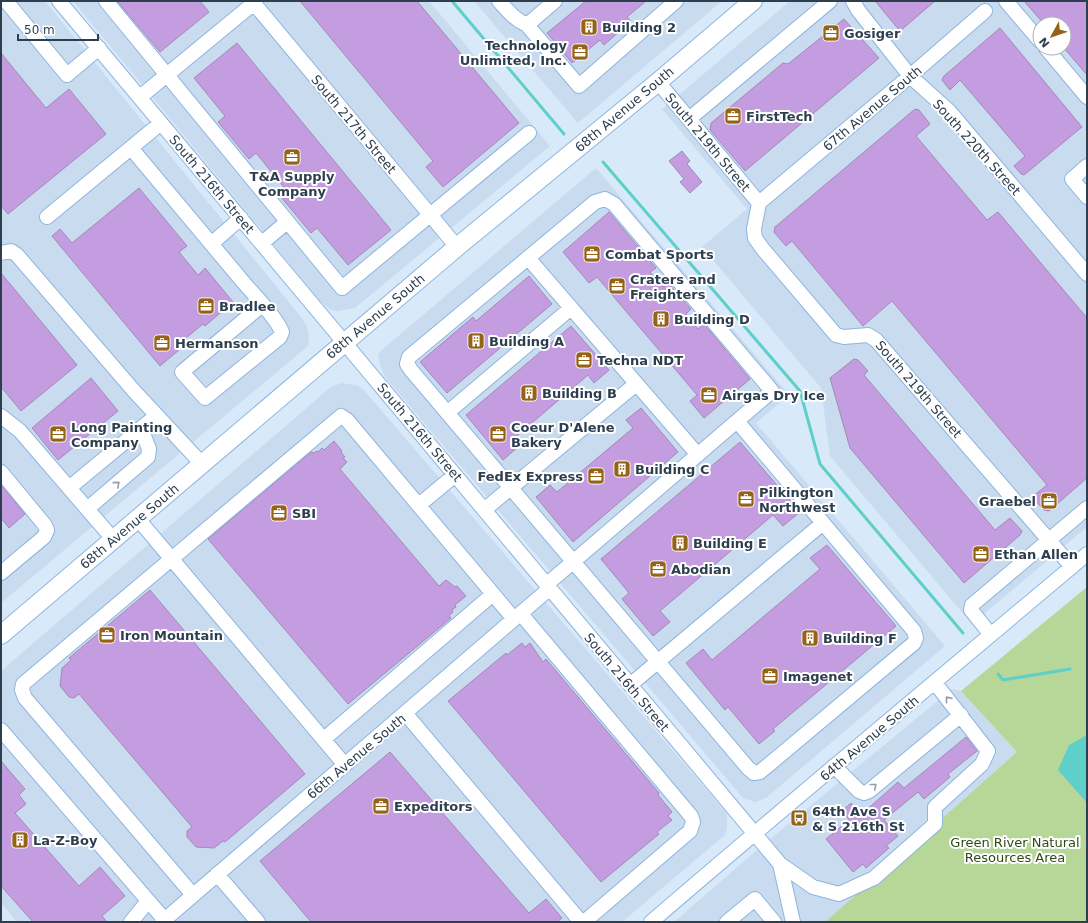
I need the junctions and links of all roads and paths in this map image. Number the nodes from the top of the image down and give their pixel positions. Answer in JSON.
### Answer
{"nodes":[{"id":1,"x":6,"y":1,"type":"edge"},
{"id":2,"x":59,"y":1,"type":"edge"},
{"id":3,"x":106,"y":1,"type":"edge"},
{"id":4,"x":499,"y":1,"type":"edge"},
{"id":5,"x":555,"y":1,"type":"edge"},
{"id":6,"x":676,"y":1,"type":"edge"},
{"id":7,"x":753,"y":1,"type":"edge"},
{"id":8,"x":830,"y":1,"type":"edge"},
{"id":9,"x":853,"y":1,"type":"edge"},
{"id":10,"x":1006,"y":1,"type":"edge"},
{"id":11,"x":253,"y":2,"type":"edge"},
{"id":12,"x":985,"y":11,"type":"dead end"},
{"id":13,"x":527,"y":25,"type":"junction"},
{"id":14,"x":1032,"y":32,"type":"edge"},
{"id":15,"x":99,"y":48,"type":"junction"},
{"id":16,"x":1053,"y":56,"type":"edge"},
{"id":17,"x":167,"y":75,"type":"junction"},
{"id":18,"x":910,"y":76,"type":"junction"},
{"id":19,"x":658,"y":82,"type":"junction"},
{"id":20,"x":140,"y":97,"type":"junction"},
{"id":21,"x":1087,"y":97,"type":"edge"},
{"id":22,"x":689,"y":120,"type":"junction"},
{"id":23,"x":161,"y":123,"type":"junction"},
{"id":24,"x":529,"y":133,"type":"dead end"},
{"id":25,"x":131,"y":148,"type":"junction"},
{"id":26,"x":1087,"y":166,"type":"edge"},
{"id":27,"x":1087,"y":197,"type":"edge"},
{"id":28,"x":759,"y":203,"type":"junction"},
{"id":29,"x":430,"y":214,"type":"junction"},
{"id":30,"x":47,"y":217,"type":"dead end"},
{"id":31,"x":241,"y":218,"type":"junction"},
{"id":32,"x":287,"y":222,"type":"junction"},
{"id":33,"x":262,"y":243,"type":"junction"},
{"id":34,"x":211,"y":244,"type":"junction"},
{"id":35,"x":457,"y":246,"type":"junction"},
{"id":36,"x":1,"y":253,"type":"edge"},
{"id":37,"x":528,"y":258,"type":"junction"},
{"id":38,"x":1087,"y":274,"type":"edge"},
{"id":39,"x":262,"y":305,"type":"junction"},
{"id":40,"x":571,"y":308,"type":"junction"},
{"id":41,"x":345,"y":342,"type":"junction"},
{"id":42,"x":636,"y":384,"type":"junction"},
{"id":43,"x":447,"y":413,"type":"junction"},
{"id":44,"x":1,"y":416,"type":"edge"},
{"id":45,"x":156,"y":416,"type":"junction"},
{"id":46,"x":736,"y":421,"type":"junction"},
{"id":47,"x":142,"y":428,"type":"junction"},
{"id":48,"x":698,"y":455,"type":"junction"},
{"id":49,"x":202,"y":464,"type":"junction"},
{"id":50,"x":1,"y":472,"type":"edge"},
{"id":51,"x":454,"y":475,"type":"junction"},
{"id":52,"x":69,"y":488,"type":"junction"},
{"id":53,"x":511,"y":488,"type":"junction"},
{"id":54,"x":418,"y":505,"type":"junction"},
{"id":55,"x":1087,"y":508,"type":"edge"},
{"id":56,"x":87,"y":509,"type":"junction"},
{"id":57,"x":484,"y":510,"type":"junction"},
{"id":58,"x":138,"y":518,"type":"junction"},
{"id":59,"x":823,"y":523,"type":"junction"},
{"id":60,"x":113,"y":539,"type":"junction"},
{"id":61,"x":1049,"y":541,"type":"junction"},
{"id":62,"x":1087,"y":554,"type":"edge"},
{"id":63,"x":171,"y":558,"type":"junction"},
{"id":64,"x":573,"y":562,"type":"junction"},
{"id":65,"x":1072,"y":567,"type":"junction"},
{"id":66,"x":1,"y":573,"type":"edge"},
{"id":67,"x":547,"y":587,"type":"junction"},
{"id":68,"x":493,"y":594,"type":"junction"},
{"id":69,"x":517,"y":616,"type":"junction"},
{"id":70,"x":1,"y":635,"type":"edge"},
{"id":71,"x":991,"y":635,"type":"junction"},
{"id":72,"x":658,"y":662,"type":"junction"},
{"id":73,"x":935,"y":683,"type":"junction"},
{"id":74,"x":630,"y":685,"type":"junction"},
{"id":75,"x":405,"y":714,"type":"junction"},
{"id":76,"x":961,"y":715,"type":"junction"},
{"id":77,"x":1,"y":730,"type":"edge"},
{"id":78,"x":324,"y":739,"type":"junction"},
{"id":79,"x":345,"y":765,"type":"junction"},
{"id":80,"x":834,"y":766,"type":"junction"},
{"id":81,"x":754,"y":834,"type":"junction"},
{"id":82,"x":780,"y":864,"type":"junction"},
{"id":83,"x":217,"y":874,"type":"junction"},
{"id":84,"x":193,"y":895,"type":"junction"},
{"id":85,"x":148,"y":901,"type":"junction"},
{"id":86,"x":163,"y":921,"type":"edge"},
{"id":87,"x":131,"y":922,"type":"edge"},
{"id":88,"x":258,"y":922,"type":"edge"},
{"id":89,"x":582,"y":922,"type":"edge"},
{"id":90,"x":651,"y":922,"type":"edge"},
{"id":91,"x":727,"y":922,"type":"edge"},
{"id":92,"x":774,"y":922,"type":"edge"},
{"id":93,"x":793,"y":922,"type":"edge"}],
"edges":[{"from":1,"to":15,"type":"street"},
{"from":2,"to":15,"type":"street","name":"South 216th Street"},
{"from":3,"to":17,"type":"street"},
{"from":4,"to":13,"type":"street"},
{"from":5,"to":13,"type":"street"},
{"from":6,"to":13,"type":"street"},
{"from":7,"to":19,"type":"main road","name":"68th Avenue South"},
{"from":8,"to":22,"type":"street"},
{"from":9,"to":18,"type":"street","name":"South 220th Street"},
{"from":10,"to":14,"type":"street"},
{"from":11,"to":17,"type":"street"},
{"from":11,"to":29,"type":"street","name":"South 217th Street"},
{"from":12,"to":18,"type":"street","name":"67th Avenue South"},
{"from":15,"to":20,"type":"street","name":"South 216th Street"},
{"from":16,"to":21,"type":"street"},
{"from":17,"to":20,"type":"street"},
{"from":17,"to":32,"type":"street"},
{"from":18,"to":28,"type":"street","name":"67th Avenue South"},
{"from":18,"to":38,"type":"street","name":"South 220th Street"},
{"from":19,"to":22,"type":"street","name":"South 219th Street"},
{"from":19,"to":35,"type":"main road","name":"68th Avenue South"},
{"from":20,"to":23,"type":"street","name":"South 216th Street"},
{"from":22,"to":28,"type":"street","name":"South 219th Street"},
{"from":23,"to":25,"type":"street"},
{"from":23,"to":31,"type":"street","name":"South 216th Street"},
{"from":24,"to":29,"type":"street"},
{"from":25,"to":30,"type":"street"},
{"from":25,"to":34,"type":"street"},
{"from":26,"to":27,"type":"street"},
{"from":28,"to":61,"type":"street","name":"South 219th Street"},
{"from":29,"to":32,"type":"street"},
{"from":29,"to":35,"type":"street","name":"South 217th Street"},
{"from":31,"to":33,"type":"street","name":"South 216th Street"},
{"from":31,"to":34,"type":"street"},
{"from":32,"to":33,"type":"street"},
{"from":33,"to":41,"type":"street","name":"South 216th Street"},
{"from":34,"to":39,"type":"street"},
{"from":35,"to":41,"type":"main road","name":"68th Avenue South"},
{"from":36,"to":45,"type":"street"},
{"from":37,"to":40,"type":"street"},
{"from":37,"to":43,"type":"street"},
{"from":37,"to":46,"type":"street","name":"66th Avenue South"},
{"from":39,"to":39,"type":"street"},
{"from":40,"to":42,"type":"street"},
{"from":40,"to":43,"type":"street"},
{"from":41,"to":49,"type":"main road","name":"68th Avenue South"},
{"from":41,"to":51,"type":"street","name":"South 216th Street"},
{"from":42,"to":48,"type":"street"},
{"from":42,"to":53,"type":"street"},
{"from":43,"to":53,"type":"street"},
{"from":44,"to":52,"type":"street"},
{"from":45,"to":47,"type":"street"},
{"from":45,"to":49,"type":"street"},
{"from":46,"to":48,"type":"street","name":"66th Avenue South"},
{"from":46,"to":59,"type":"street"},
{"from":47,"to":52,"type":"street"},
{"from":56,"to":47,"type":"street","one_way":true},
{"from":48,"to":64,"type":"street","name":"66th Avenue South"},
{"from":49,"to":58,"type":"main road","name":"68th Avenue South"},
{"from":50,"to":66,"type":"street"},
{"from":51,"to":54,"type":"street"},
{"from":51,"to":57,"type":"street","name":"South 216th Street"},
{"from":52,"to":56,"type":"street"},
{"from":53,"to":57,"type":"street"},
{"from":53,"to":64,"type":"street"},
{"from":54,"to":63,"type":"street"},
{"from":54,"to":68,"type":"street"},
{"from":55,"to":61,"type":"street"},
{"from":56,"to":60,"type":"street"},
{"from":57,"to":67,"type":"street","name":"South 216th Street"},
{"from":58,"to":60,"type":"main road","name":"68th Avenue South"},
{"from":58,"to":63,"type":"street"},
{"from":59,"to":72,"type":"street"},
{"from":59,"to":72,"type":"street"},
{"from":60,"to":70,"type":"main road","name":"68th Avenue South"},
{"from":61,"to":65,"type":"street","name":"South 219th Street"},
{"from":61,"to":71,"type":"street"},
{"from":62,"to":65,"type":"street","name":"64th Avenue South"},
{"from":63,"to":78,"type":"street"},
{"from":63,"to":84,"type":"street"},
{"from":64,"to":67,"type":"street","name":"66th Avenue South"},
{"from":64,"to":72,"type":"street"},
{"from":65,"to":71,"type":"street","name":"64th Avenue South"},
{"from":67,"to":69,"type":"street","name":"66th Avenue South"},
{"from":67,"to":74,"type":"street","name":"South 216th Street"},
{"from":68,"to":69,"type":"street"},
{"from":68,"to":78,"type":"street"},
{"from":69,"to":75,"type":"street","name":"66th Avenue South"},
{"from":69,"to":89,"type":"street"},
{"from":71,"to":73,"type":"street","name":"64th Avenue South"},
{"from":72,"to":74,"type":"street"},
{"from":76,"to":73,"type":"street","one_way":true},
{"from":73,"to":80,"type":"street","name":"64th Avenue South"},
{"from":74,"to":81,"type":"street","name":"South 216th Street"},
{"from":75,"to":79,"type":"street","name":"66th Avenue South"},
{"from":75,"to":89,"type":"street"},
{"from":80,"to":76,"type":"street","one_way":true},
{"from":76,"to":82,"type":"street","name":"South 216th Street"},
{"from":77,"to":85,"type":"street"},
{"from":78,"to":79,"type":"street"},
{"from":79,"to":83,"type":"street","name":"66th Avenue South"},
{"from":80,"to":81,"type":"street","name":"64th Avenue South"},
{"from":81,"to":82,"type":"street","name":"South 216th Street"},
{"from":81,"to":90,"type":"street","name":"64th Avenue South"},
{"from":82,"to":93,"type":"street"},
{"from":83,"to":84,"type":"street","name":"66th Avenue South"},
{"from":83,"to":88,"type":"street"},
{"from":84,"to":86,"type":"street","name":"66th Avenue South"},
{"from":85,"to":86,"type":"street"},
{"from":85,"to":87,"type":"street"},
{"from":91,"to":92,"type":"street"}]}
